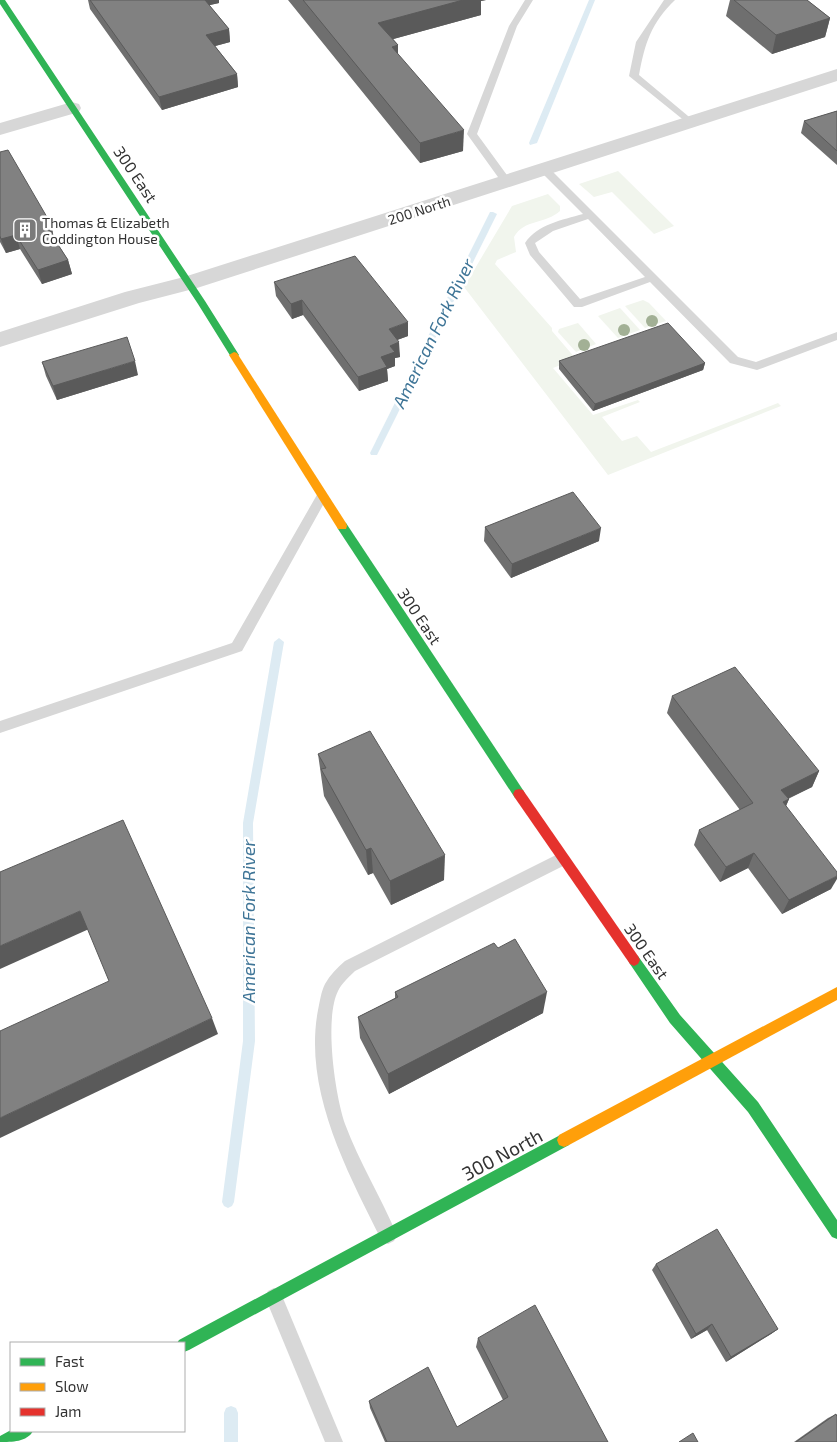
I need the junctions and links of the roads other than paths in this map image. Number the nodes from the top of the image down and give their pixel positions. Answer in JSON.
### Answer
{"nodes":[{"id":1,"x":1,"y":0,"type":"edge"},
{"id":2,"x":529,"y":0,"type":"edge"},
{"id":3,"x":671,"y":0,"type":"edge"},
{"id":4,"x":837,"y":75,"type":"edge"},
{"id":5,"x":72,"y":108,"type":"junction"},
{"id":6,"x":691,"y":123,"type":"junction"},
{"id":7,"x":0,"y":129,"type":"edge"},
{"id":8,"x":544,"y":169,"type":"junction"},
{"id":9,"x":507,"y":182,"type":"junction"},
{"id":10,"x":591,"y":215,"type":"junction"},
{"id":11,"x":652,"y":278,"type":"junction"},
{"id":12,"x":189,"y":283,"type":"junction"},
{"id":13,"x":837,"y":336,"type":"edge"},
{"id":14,"x":0,"y":340,"type":"edge"},
{"id":15,"x":322,"y":496,"type":"junction"},
{"id":16,"x":0,"y":727,"type":"edge"},
{"id":17,"x":562,"y":859,"type":"junction"},
{"id":18,"x":837,"y":993,"type":"edge"},
{"id":19,"x":712,"y":1060,"type":"junction"},
{"id":20,"x":837,"y":1232,"type":"edge"},
{"id":21,"x":388,"y":1236,"type":"junction"},
{"id":22,"x":274,"y":1297,"type":"junction"},
{"id":23,"x":185,"y":1344,"type":"edge"},
{"id":24,"x":23,"y":1432,"type":"edge"},
{"id":25,"x":4,"y":1442,"type":"edge"},
{"id":26,"x":334,"y":1442,"type":"edge"}],
"edges":[{"from":1,"to":5,"type":"street","name":"300 East"},
{"from":2,"to":9,"type":"lane"},
{"from":3,"to":6,"type":"lane"},
{"from":4,"to":6,"type":"street","name":"200 North"},
{"from":5,"to":7,"type":"street"},
{"from":5,"to":12,"type":"street","name":"300 East"},
{"from":6,"to":8,"type":"street","name":"200 North"},
{"from":8,"to":9,"type":"street","name":"200 North"},
{"from":8,"to":10,"type":"lane"},
{"from":9,"to":12,"type":"street","name":"200 North"},
{"from":10,"to":11,"type":"lane"},
{"from":10,"to":11,"type":"lane"},
{"from":11,"to":13,"type":"lane"},
{"from":12,"to":14,"type":"street","name":"200 North"},
{"from":12,"to":15,"type":"street","name":"300 East"},
{"from":15,"to":16,"type":"lane"},
{"from":15,"to":17,"type":"street","name":"300 East"},
{"from":17,"to":19,"type":"street","name":"300 East"},
{"from":17,"to":21,"type":"lane"},
{"from":18,"to":19,"type":"street","name":"300 North"},
{"from":19,"to":20,"type":"street","name":"300 East"},
{"from":19,"to":21,"type":"street","name":"300 North"},
{"from":21,"to":22,"type":"street","name":"300 North"},
{"from":22,"to":23,"type":"street","name":"300 North"},
{"from":22,"to":26,"type":"lane"},
{"from":24,"to":25,"type":"street"}]}
